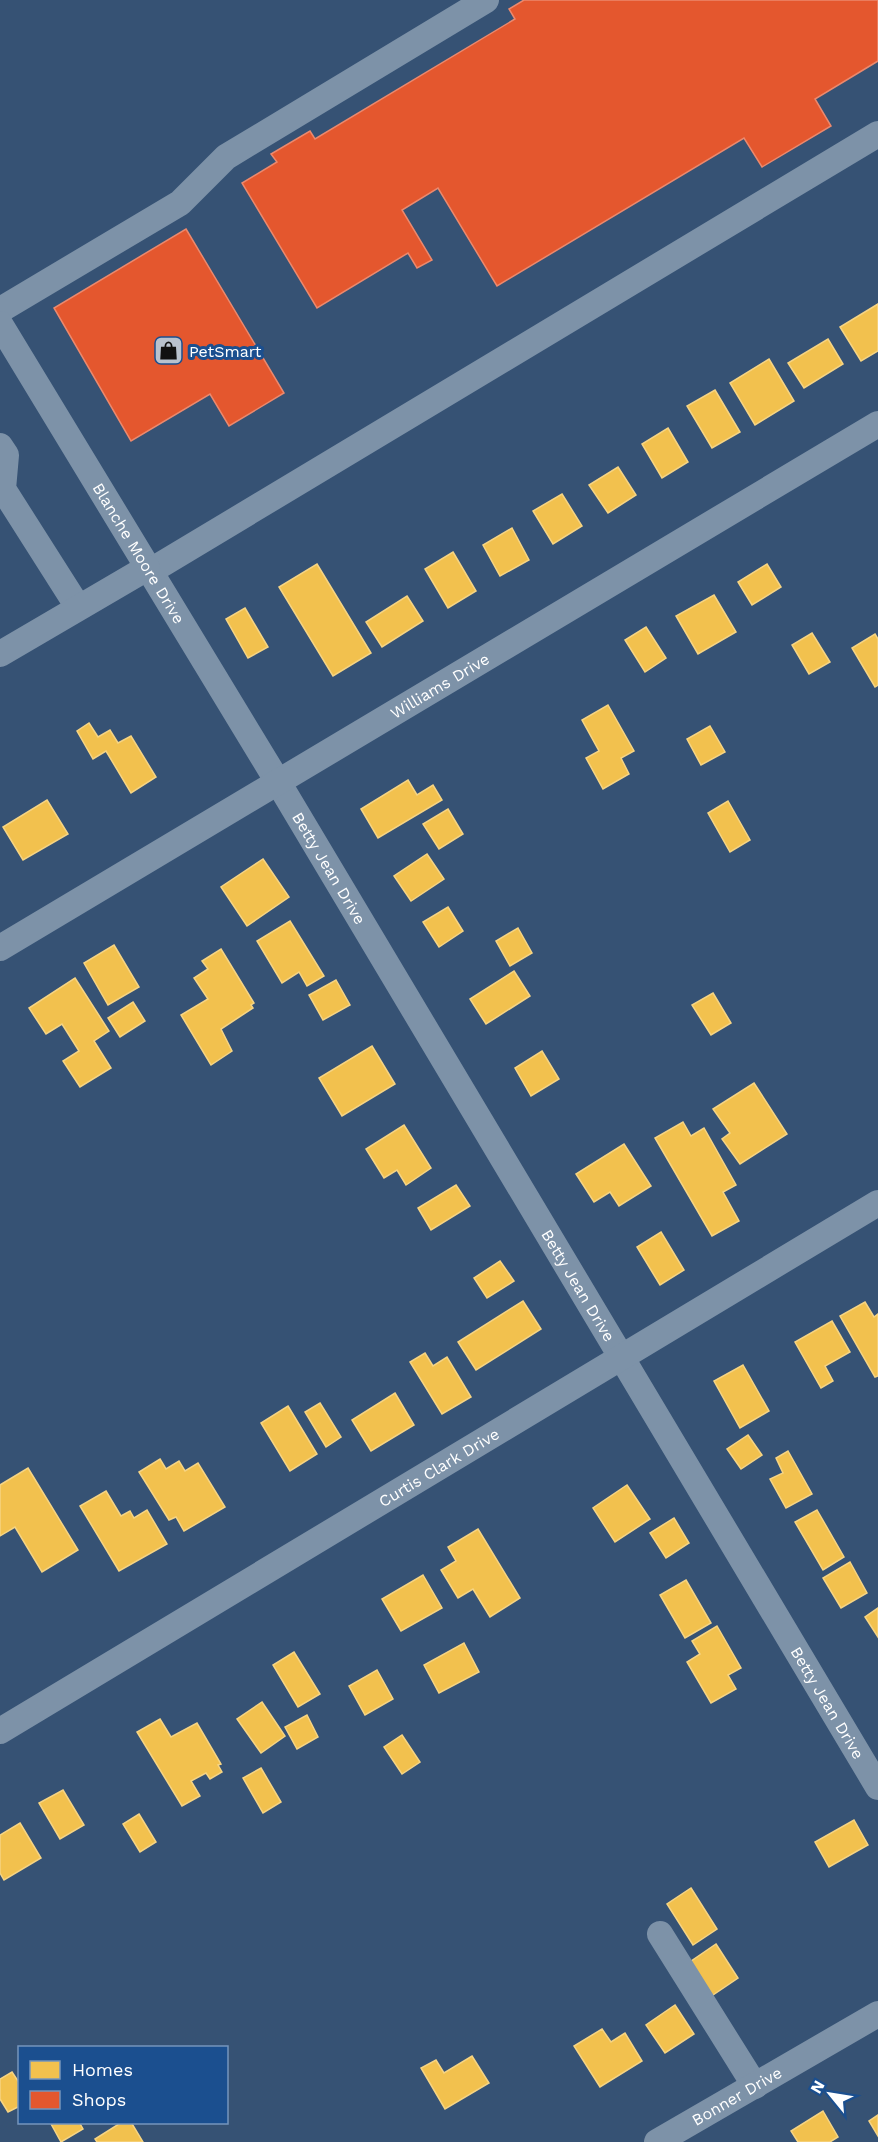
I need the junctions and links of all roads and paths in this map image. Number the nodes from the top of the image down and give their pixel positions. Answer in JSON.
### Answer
{"nodes":[{"id":1,"x":486,"y":0,"type":"edge"},
{"id":2,"x":878,"y":134,"type":"edge"},
{"id":3,"x":0,"y":310,"type":"edge"},
{"id":4,"x":0,"y":324,"type":"edge"},
{"id":5,"x":878,"y":424,"type":"edge"},
{"id":6,"x":0,"y":446,"type":"edge"},
{"id":7,"x":2,"y":488,"type":"edge"},
{"id":8,"x":148,"y":570,"type":"junction"},
{"id":9,"x":78,"y":607,"type":"junction"},
{"id":10,"x":0,"y":654,"type":"edge"},
{"id":11,"x":278,"y":783,"type":"junction"},
{"id":12,"x":0,"y":948,"type":"edge"},
{"id":13,"x":878,"y":1203,"type":"edge"},
{"id":14,"x":621,"y":1357,"type":"junction"},
{"id":15,"x":0,"y":1731,"type":"edge"},
{"id":16,"x":878,"y":1787,"type":"edge"},
{"id":17,"x":660,"y":1934,"type":"dead end"},
{"id":18,"x":878,"y":2014,"type":"edge"},
{"id":19,"x":755,"y":2085,"type":"junction"},
{"id":20,"x":657,"y":2142,"type":"edge"}],
"edges":[{"from":1,"to":3,"type":"street"},
{"from":2,"to":8,"type":"street"},
{"from":4,"to":8,"type":"street","name":"Blanche Moore Drive"},
{"from":5,"to":11,"type":"street","name":"Williams Drive"},
{"from":6,"to":7,"type":"street"},
{"from":7,"to":9,"type":"street"},
{"from":8,"to":9,"type":"street"},
{"from":8,"to":11,"type":"street","name":"Blanche Moore Drive"},
{"from":9,"to":10,"type":"street"},
{"from":11,"to":12,"type":"street","name":"Williams Drive"},
{"from":11,"to":14,"type":"street","name":"Betty Jean Drive"},
{"from":13,"to":14,"type":"street","name":"Curtis Clark Drive"},
{"from":14,"to":15,"type":"street","name":"Curtis Clark Drive"},
{"from":14,"to":16,"type":"street","name":"Betty Jean Drive"},
{"from":17,"to":19,"type":"street"},
{"from":18,"to":19,"type":"street","name":"Bonner Drive"},
{"from":19,"to":20,"type":"street","name":"Bonner Drive"}]}
